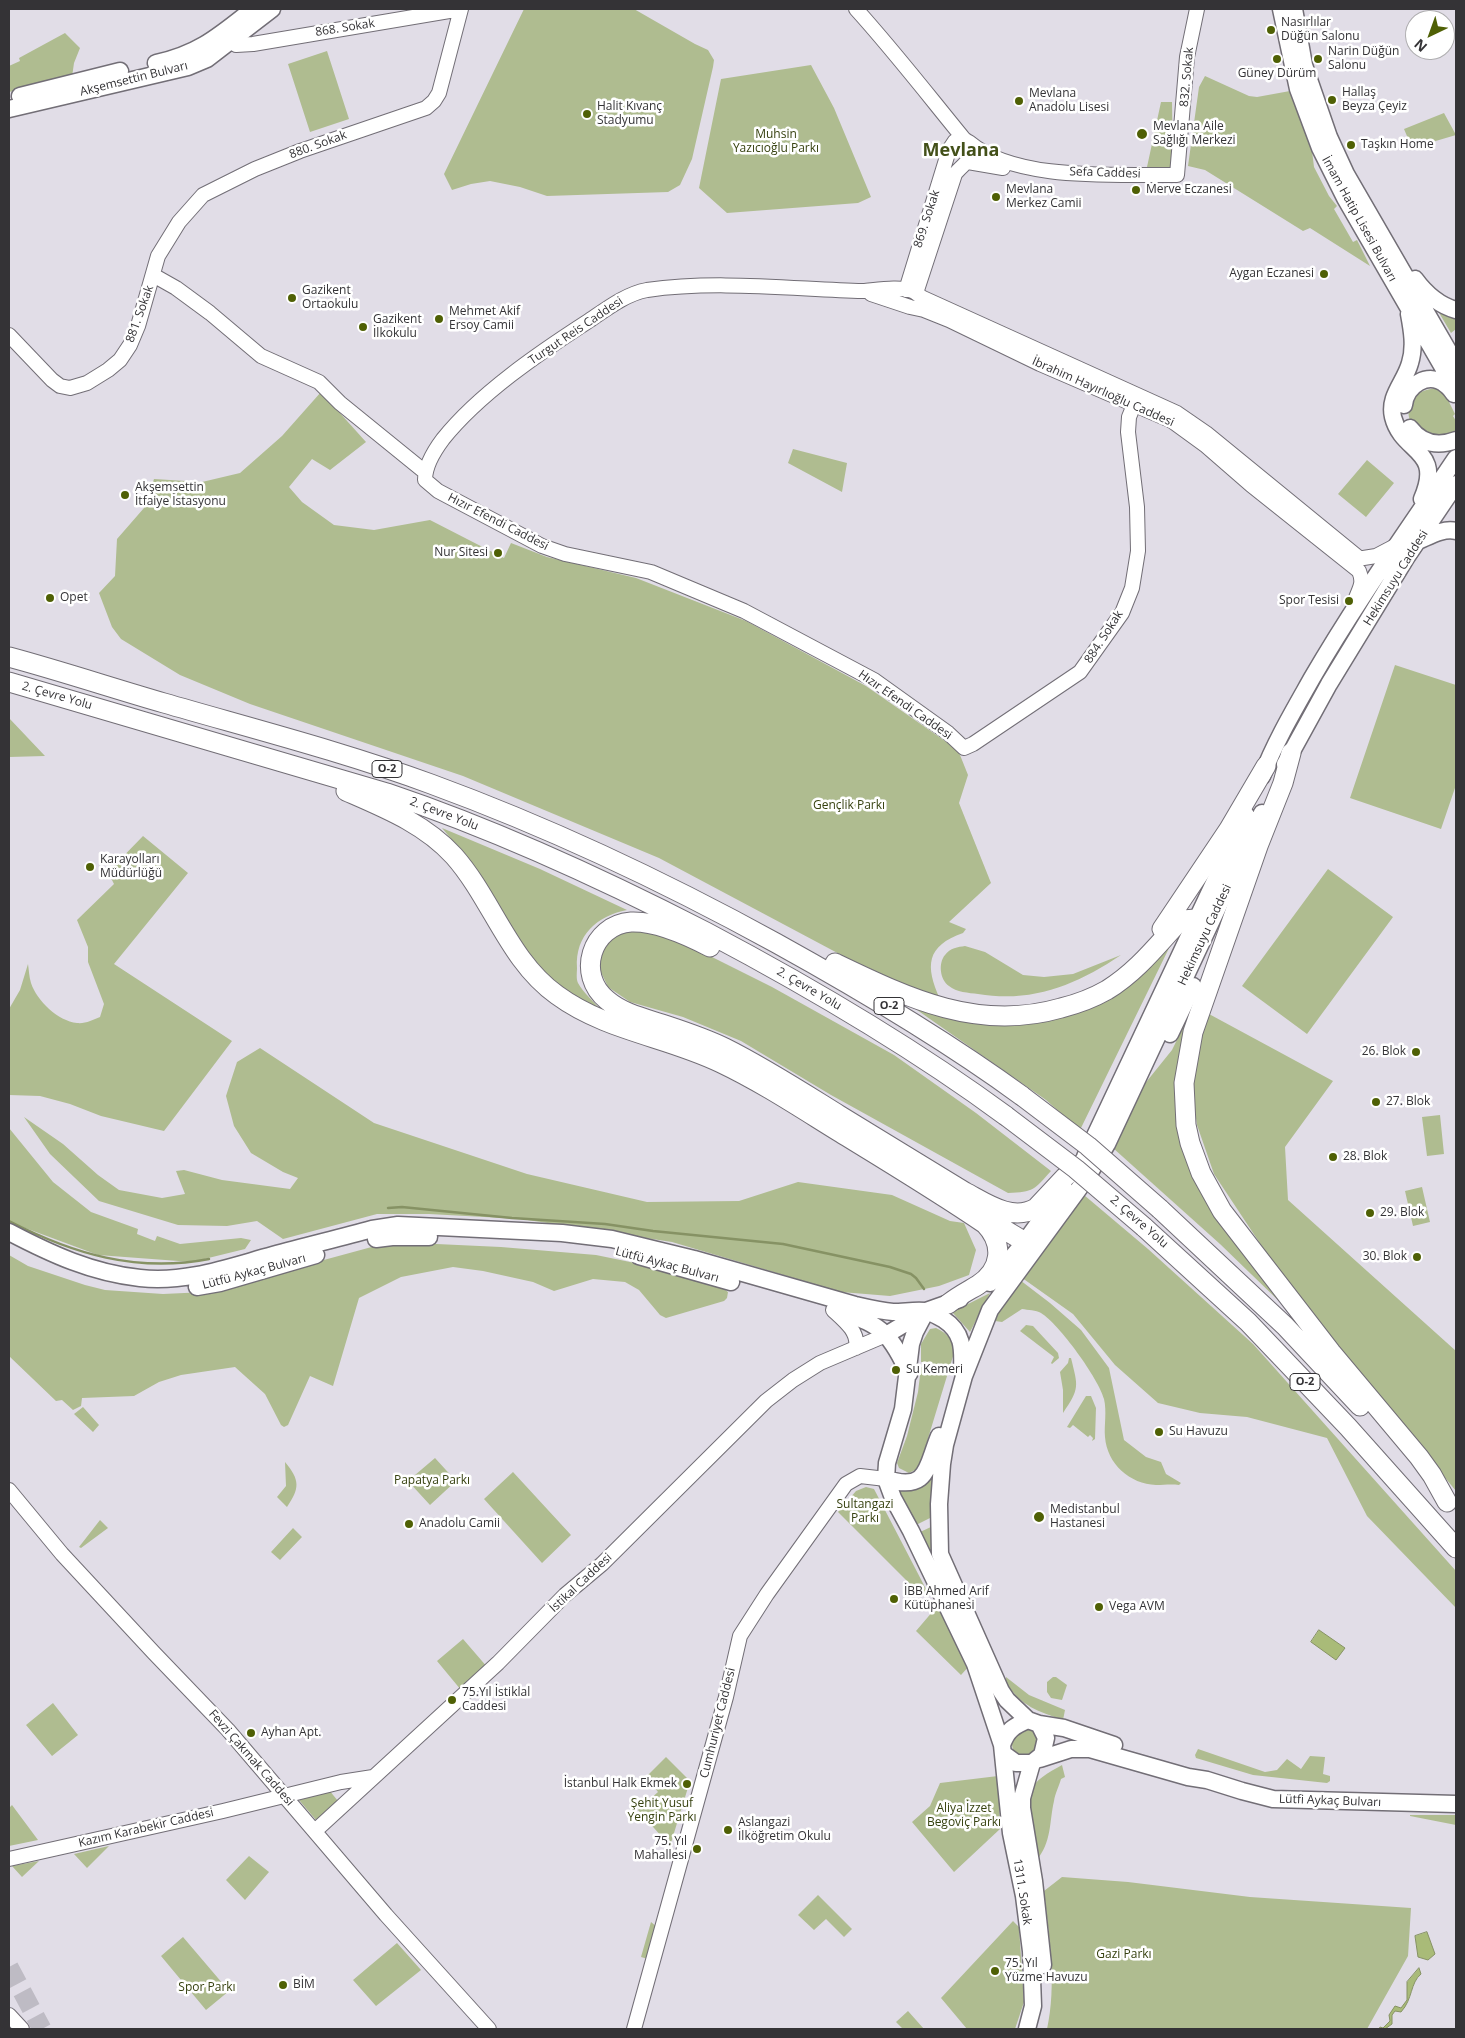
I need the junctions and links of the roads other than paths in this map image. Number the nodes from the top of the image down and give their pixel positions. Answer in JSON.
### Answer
{"nodes":[{"id":1,"x":253,"y":9,"type":"edge"},
{"id":2,"x":272,"y":9,"type":"edge"},
{"id":3,"x":461,"y":9,"type":"edge"},
{"id":4,"x":856,"y":9,"type":"edge"},
{"id":5,"x":1197,"y":9,"type":"edge"},
{"id":6,"x":1281,"y":9,"type":"edge"},
{"id":7,"x":1294,"y":9,"type":"edge"},
{"id":8,"x":226,"y":37,"type":"junction"},
{"id":9,"x":203,"y":54,"type":"junction"},
{"id":10,"x":1299,"y":69,"type":"junction"},
{"id":11,"x":9,"y":98,"type":"edge"},
{"id":12,"x":9,"y":109,"type":"edge"},
{"id":13,"x":959,"y":144,"type":"junction"},
{"id":14,"x":966,"y":162,"type":"junction"},
{"id":15,"x":1034,"y":169,"type":"junction"},
{"id":16,"x":1177,"y":175,"type":"joint"},
{"id":17,"x":1395,"y":259,"type":"junction"},
{"id":18,"x":153,"y":275,"type":"junction"},
{"id":19,"x":910,"y":296,"type":"junction"},
{"id":20,"x":1408,"y":304,"type":"junction"},
{"id":21,"x":1456,"y":310,"type":"edge"},
{"id":22,"x":9,"y":335,"type":"edge"},
{"id":23,"x":1456,"y":364,"type":"edge"},
{"id":24,"x":1456,"y":390,"type":"edge"},
{"id":25,"x":1456,"y":396,"type":"edge"},
{"id":26,"x":1134,"y":405,"type":"junction"},
{"id":27,"x":1174,"y":417,"type":"junction"},
{"id":28,"x":1456,"y":440,"type":"edge"},
{"id":29,"x":1456,"y":458,"type":"edge"},
{"id":30,"x":425,"y":472,"type":"junction"},
{"id":31,"x":1456,"y":484,"type":"edge"},
{"id":32,"x":1419,"y":512,"type":"junction"},
{"id":33,"x":1456,"y":531,"type":"edge"},
{"id":34,"x":1418,"y":541,"type":"junction"},
{"id":35,"x":1397,"y":544,"type":"junction"},
{"id":36,"x":1353,"y":560,"type":"junction"},
{"id":37,"x":1353,"y":612,"type":"junction"},
{"id":38,"x":9,"y":657,"type":"edge"},
{"id":39,"x":9,"y":682,"type":"edge"},
{"id":40,"x":212,"y":741,"type":"junction"},
{"id":41,"x":964,"y":748,"type":"joint"},
{"id":42,"x":1290,"y":752,"type":"junction"},
{"id":43,"x":1266,"y":766,"type":"junction"},
{"id":44,"x":1202,"y":924,"type":"junction"},
{"id":45,"x":748,"y":928,"type":"junction"},
{"id":46,"x":1196,"y":951,"type":"junction"},
{"id":47,"x":1127,"y":975,"type":"junction"},
{"id":48,"x":797,"y":982,"type":"junction"},
{"id":49,"x":1081,"y":1164,"type":"junction"},
{"id":50,"x":955,"y":1202,"type":"junction"},
{"id":51,"x":9,"y":1232,"type":"edge"},
{"id":52,"x":9,"y":1243,"type":"edge"},
{"id":53,"x":1031,"y":1243,"type":"junction"},
{"id":54,"x":278,"y":1258,"type":"junction"},
{"id":55,"x":948,"y":1304,"type":"junction"},
{"id":56,"x":834,"y":1310,"type":"junction"},
{"id":57,"x":926,"y":1311,"type":"junction"},
{"id":58,"x":886,"y":1335,"type":"junction"},
{"id":59,"x":856,"y":1348,"type":"junction"},
{"id":60,"x":909,"y":1374,"type":"junction"},
{"id":61,"x":960,"y":1386,"type":"junction"},
{"id":62,"x":955,"y":1404,"type":"junction"},
{"id":63,"x":886,"y":1479,"type":"junction"},
{"id":64,"x":9,"y":1490,"type":"edge"},
{"id":65,"x":1452,"y":1507,"type":"edge"},
{"id":66,"x":1456,"y":1548,"type":"edge"},
{"id":67,"x":1034,"y":1722,"type":"junction"},
{"id":68,"x":1003,"y":1750,"type":"junction"},
{"id":69,"x":1036,"y":1761,"type":"junction"},
{"id":70,"x":374,"y":1777,"type":"junction"},
{"id":71,"x":1207,"y":1780,"type":"junction"},
{"id":72,"x":284,"y":1797,"type":"junction"},
{"id":73,"x":1456,"y":1804,"type":"edge"},
{"id":74,"x":314,"y":1831,"type":"junction"},
{"id":75,"x":9,"y":1859,"type":"edge"},
{"id":76,"x":9,"y":2015,"type":"edge"},
{"id":77,"x":22,"y":2029,"type":"edge"},
{"id":78,"x":489,"y":2029,"type":"edge"},
{"id":79,"x":634,"y":2029,"type":"edge"},
{"id":80,"x":1027,"y":2029,"type":"edge"},
{"id":81,"x":1038,"y":2029,"type":"edge"}],
"edges":[{"from":1,"to":8,"type":"main road","name":"Akşemsettin Bulvarı"},
{"from":2,"to":8,"type":"main road","name":"Akşemsettin Bulvarı"},
{"from":3,"to":8,"type":"street","name":"868. Sokak"},
{"from":3,"to":18,"type":"street","name":"880. Sokak"},
{"from":4,"to":13,"type":"street","name":"Sefa Caddesi"},
{"from":5,"to":16,"type":"street","name":"832. Sokak"},
{"from":6,"to":10,"type":"main road","name":"İmam Hatip Lisesi Bulvarı"},
{"from":7,"to":10,"type":"main road","name":"İmam Hatip Lisesi Bulvarı"},
{"from":8,"to":9,"type":"main road","name":"Akşemsettin Bulvarı"},
{"from":9,"to":11,"type":"main road","name":"Akşemsettin Bulvarı"},
{"from":9,"to":12,"type":"main road","name":"Akşemsettin Bulvarı"},
{"from":10,"to":17,"type":"main road","name":"İmam Hatip Lisesi Bulvarı"},
{"from":10,"to":20,"type":"main road","name":"İmam Hatip Lisesi Bulvarı"},
{"from":13,"to":14,"type":"street"},
{"from":13,"to":14,"type":"street","name":"Sefa Caddesi"},
{"from":13,"to":15,"type":"street","name":"Sefa Caddesi"},
{"from":13,"to":19,"type":"street","name":"869. Sokak"},
{"from":14,"to":15,"type":"street","name":"Sefa Caddesi"},
{"from":14,"to":19,"type":"street","name":"869. Sokak"},
{"from":15,"to":16,"type":"street","name":"Sefa Caddesi"},
{"from":17,"to":21,"type":"main road"},
{"from":17,"to":23,"type":"main road","name":"İmam Hatip Lisesi Bulvarı"},
{"from":18,"to":22,"type":"street","name":"881. Sokak"},
{"from":18,"to":30,"type":"street","name":"Hızır Efendi Caddesi"},
{"from":19,"to":26,"type":"street","name":"İbrahim Hayırlıoğlu Caddesi"},
{"from":19,"to":27,"type":"street","name":"İbrahim Hayırlıoğlu Caddesi"},
{"from":19,"to":30,"type":"street","name":"Turgut Reis Caddesi"},
{"from":20,"to":24,"type":"main road","name":"İmam Hatip Lisesi Bulvarı"},
{"from":20,"to":32,"type":"main road"},
{"from":25,"to":28,"type":"main road"},
{"from":26,"to":27,"type":"street","name":"İbrahim Hayırlıoğlu Caddesi"},
{"from":26,"to":41,"type":"street","name":"884. Sokak"},
{"from":27,"to":36,"type":"street","name":"İbrahim Hayırlıoğlu Caddesi"},
{"from":29,"to":32,"type":"main road","name":"Hekimsuyu Caddesi"},
{"from":30,"to":41,"type":"street","name":"Hızır Efendi Caddesi"},
{"from":31,"to":34,"type":"main road","name":"Hekimsuyu Caddesi"},
{"from":32,"to":35,"type":"main road","name":"Hekimsuyu Caddesi"},
{"from":33,"to":34,"type":"main road"},
{"from":34,"to":42,"type":"main road","name":"Hekimsuyu Caddesi"},
{"from":35,"to":36,"type":"street"},
{"from":35,"to":37,"type":"main road","name":"Hekimsuyu Caddesi"},
{"from":36,"to":37,"type":"street","name":"İbrahim Hayırlıoğlu Caddesi"},
{"from":37,"to":43,"type":"main road","name":"Hekimsuyu Caddesi"},
{"from":38,"to":45,"type":"highway","name":"2. Çevre Yolu","number":"O-2"},
{"from":39,"to":40,"type":"highway","name":"2. Çevre Yolu","number":"O-2"},
{"from":40,"to":48,"type":"highway","name":"2. Çevre Yolu","number":"O-2"},
{"from":40,"to":50,"type":"highway"},
{"from":42,"to":44,"type":"main road","name":"Hekimsuyu Caddesi"},
{"from":42,"to":65,"type":"highway"},
{"from":43,"to":44,"type":"main road","name":"Hekimsuyu Caddesi"},
{"from":43,"to":47,"type":"highway"},
{"from":44,"to":46,"type":"main road","name":"Hekimsuyu Caddesi"},
{"from":44,"to":46,"type":"main road"},
{"from":44,"to":47,"type":"highway"},
{"from":45,"to":47,"type":"highway"},
{"from":45,"to":65,"type":"highway","name":"2. Çevre Yolu","number":"O-2","bridge":true},
{"from":46,"to":49,"type":"main road","name":"Hekimsuyu Caddesi"},
{"from":46,"to":53,"type":"main road","name":"Hekimsuyu Caddesi"},
{"from":48,"to":49,"type":"highway"},
{"from":48,"to":66,"type":"highway","name":"2. Çevre Yolu","number":"O-2","bridge":true},
{"from":49,"to":53,"type":"main road","name":"Hekimsuyu Caddesi"},
{"from":50,"to":53,"type":"highway"},
{"from":50,"to":55,"type":"highway"},
{"from":51,"to":54,"type":"main road","name":"Lütfü Aykaç Bulvarı"},
{"from":52,"to":54,"type":"main road","name":"Lütfü Aykaç Bulvarı"},
{"from":53,"to":55,"type":"main road","name":"Hekimsuyu Caddesi"},
{"from":53,"to":61,"type":"main road","name":"Hekimsuyu Caddesi"},
{"from":54,"to":56,"type":"main road","name":"Lütfü Aykaç Bulvarı"},
{"from":54,"to":57,"type":"main road","name":"Lütfü Aykaç Bulvarı"},
{"from":55,"to":57,"type":"main road","name":"Hekimsuyu Caddesi"},
{"from":56,"to":58,"type":"main road","name":"Lütfü Aykaç Bulvarı"},
{"from":56,"to":59,"type":"street"},
{"from":57,"to":58,"type":"main road"},
{"from":57,"to":60,"type":"main road"},
{"from":57,"to":61,"type":"main road"},
{"from":58,"to":59,"type":"street","name":"İstikal Caddesi"},
{"from":58,"to":60,"type":"main road","name":"Lütfü Aykaç Bulvarı"},
{"from":59,"to":70,"type":"street","name":"İstikal Caddesi"},
{"from":60,"to":63,"type":"main road"},
{"from":61,"to":62,"type":"main road"},
{"from":62,"to":63,"type":"main road"},
{"from":62,"to":67,"type":"main road"},
{"from":63,"to":68,"type":"main road"},
{"from":63,"to":79,"type":"street","name":"Cumhuriyet Caddesi"},
{"from":64,"to":72,"type":"street","name":"Fevzi Çakmak Caddesi"},
{"from":67,"to":68,"type":"main road"},
{"from":67,"to":69,"type":"main road"},
{"from":67,"to":71,"type":"main road","name":"Lütfi Aykaç Bulvarı"},
{"from":68,"to":69,"type":"main road"},
{"from":68,"to":80,"type":"main road","name":"1311. Sokak"},
{"from":69,"to":71,"type":"main road","name":"Lütfi Aykaç Bulvarı"},
{"from":69,"to":81,"type":"main road","name":"1311. Sokak"},
{"from":70,"to":72,"type":"street","name":"Kazım Karabekir Caddesi"},
{"from":70,"to":74,"type":"street","name":"İstikal Caddesi"},
{"from":71,"to":73,"type":"main road","name":"Lütfi Aykaç Bulvarı"},
{"from":72,"to":74,"type":"street","name":"Fevzi Çakmak Caddesi"},
{"from":72,"to":75,"type":"street","name":"Kazım Karabekir Caddesi"},
{"from":74,"to":78,"type":"street","name":"Fevzi Çakmak Caddesi"},
{"from":76,"to":77,"type":"street"}]}
